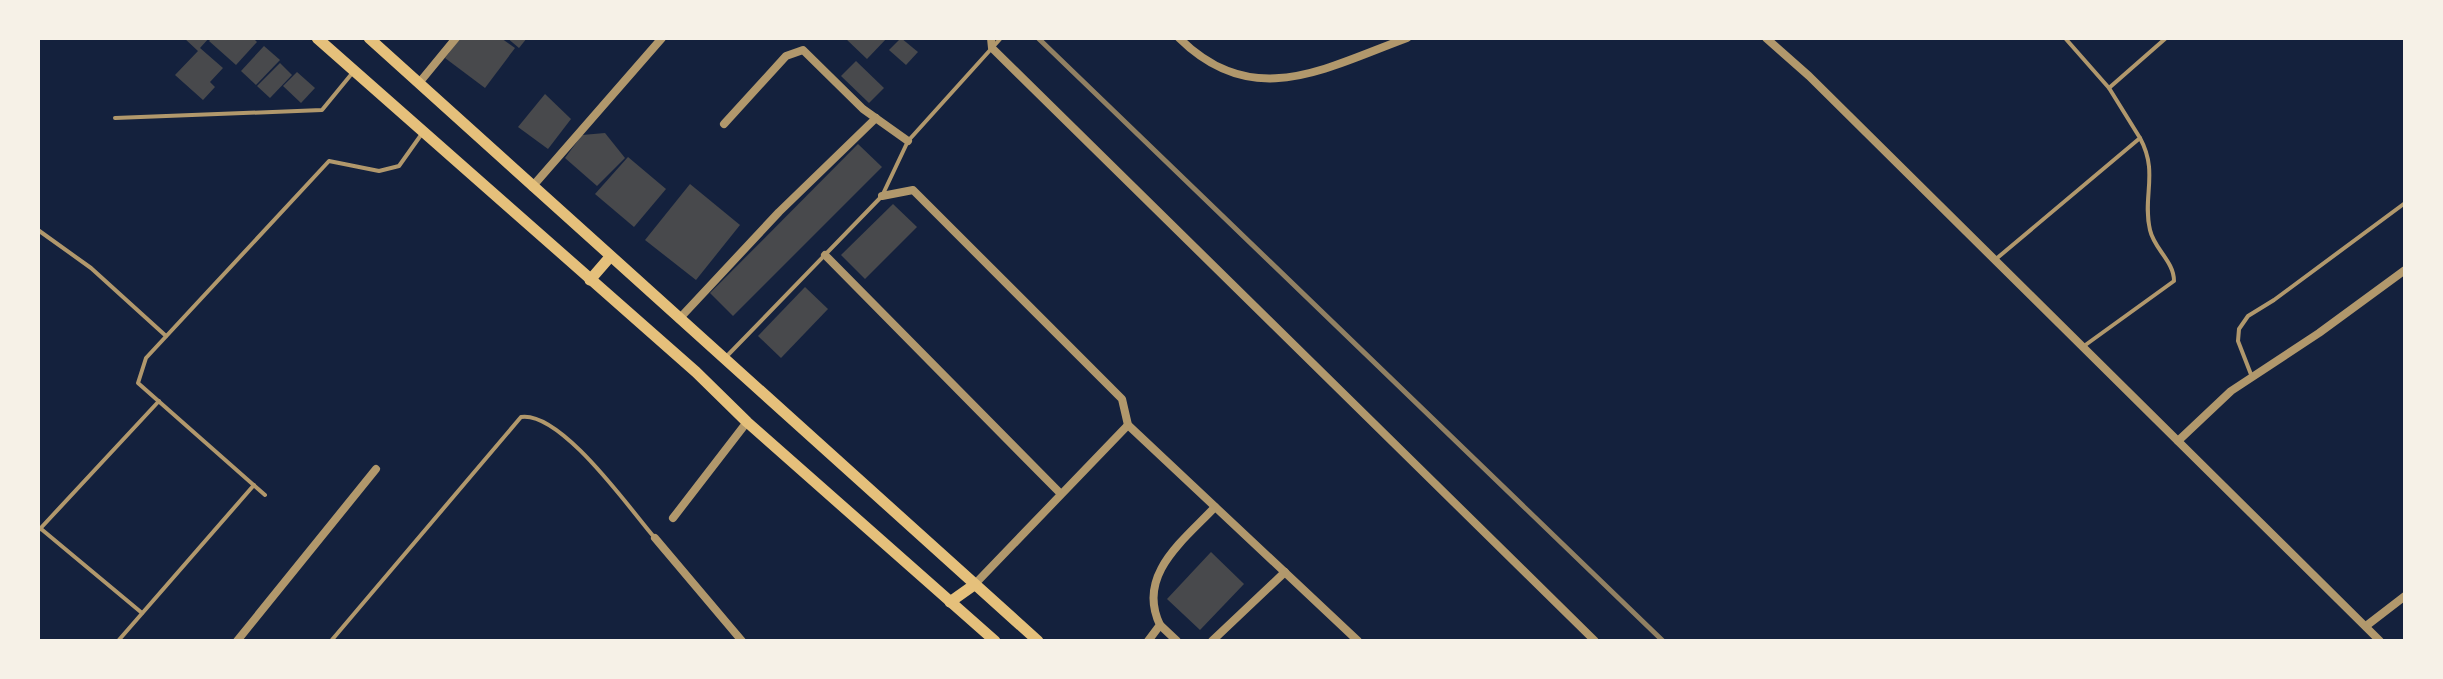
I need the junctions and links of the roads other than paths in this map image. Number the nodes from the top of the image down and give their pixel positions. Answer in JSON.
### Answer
{"nodes":[{"id":1,"x":317,"y":38,"type":"edge"},
{"id":2,"x":369,"y":38,"type":"edge"},
{"id":3,"x":456,"y":38,"type":"edge"},
{"id":4,"x":662,"y":38,"type":"edge"},
{"id":5,"x":1001,"y":38,"type":"edge"},
{"id":6,"x":1179,"y":38,"type":"edge"},
{"id":7,"x":1407,"y":38,"type":"edge"},
{"id":8,"x":1766,"y":38,"type":"edge"},
{"id":9,"x":2065,"y":38,"type":"edge"},
{"id":10,"x":2166,"y":38,"type":"edge"},
{"id":11,"x":991,"y":43,"type":"edge"},
{"id":12,"x":354,"y":71,"type":"junction"},
{"id":13,"x":419,"y":83,"type":"junction"},
{"id":14,"x":2109,"y":88,"type":"junction"},
{"id":15,"x":115,"y":118,"type":"dead end"},
{"id":16,"x":876,"y":118,"type":"junction"},
{"id":17,"x":724,"y":124,"type":"dead end"},
{"id":18,"x":423,"y":133,"type":"junction"},
{"id":19,"x":2140,"y":138,"type":"junction"},
{"id":20,"x":908,"y":141,"type":"junction"},
{"id":21,"x":532,"y":187,"type":"junction"},
{"id":22,"x":882,"y":196,"type":"junction"},
{"id":23,"x":2405,"y":203,"type":"edge"},
{"id":24,"x":38,"y":230,"type":"edge"},
{"id":25,"x":825,"y":255,"type":"junction"},
{"id":26,"x":610,"y":257,"type":"junction"},
{"id":27,"x":1995,"y":260,"type":"junction"},
{"id":28,"x":2405,"y":270,"type":"edge"},
{"id":29,"x":590,"y":280,"type":"junction"},
{"id":30,"x":679,"y":319,"type":"junction"},
{"id":31,"x":166,"y":336,"type":"junction"},
{"id":32,"x":2082,"y":347,"type":"junction"},
{"id":33,"x":723,"y":360,"type":"junction"},
{"id":34,"x":2252,"y":377,"type":"junction"},
{"id":35,"x":159,"y":401,"type":"junction"},
{"id":36,"x":747,"y":422,"type":"junction"},
{"id":37,"x":1128,"y":425,"type":"junction"},
{"id":38,"x":2178,"y":441,"type":"junction"},
{"id":39,"x":376,"y":469,"type":"dead end"},
{"id":40,"x":254,"y":485,"type":"junction"},
{"id":41,"x":1060,"y":493,"type":"junction"},
{"id":42,"x":265,"y":495,"type":"dead end"},
{"id":43,"x":1215,"y":507,"type":"junction"},
{"id":44,"x":673,"y":518,"type":"dead end"},
{"id":45,"x":39,"y":530,"type":"edge"},
{"id":46,"x":655,"y":538,"type":"joint"},
{"id":47,"x":1285,"y":572,"type":"junction"},
{"id":48,"x":974,"y":585,"type":"junction"},
{"id":49,"x":2405,"y":596,"type":"edge"},
{"id":50,"x":950,"y":602,"type":"junction"},
{"id":51,"x":142,"y":613,"type":"junction"},
{"id":52,"x":1160,"y":625,"type":"junction"},
{"id":53,"x":2366,"y":626,"type":"junction"},
{"id":54,"x":984,"y":636,"type":"edge"},
{"id":55,"x":118,"y":641,"type":"edge"},
{"id":56,"x":237,"y":641,"type":"edge"},
{"id":57,"x":331,"y":641,"type":"edge"},
{"id":58,"x":742,"y":641,"type":"edge"},
{"id":59,"x":995,"y":641,"type":"edge"},
{"id":60,"x":1038,"y":641,"type":"edge"},
{"id":61,"x":1148,"y":641,"type":"edge"},
{"id":62,"x":1177,"y":641,"type":"edge"},
{"id":63,"x":1212,"y":641,"type":"edge"},
{"id":64,"x":1358,"y":641,"type":"edge"},
{"id":65,"x":1595,"y":641,"type":"edge"},
{"id":66,"x":2380,"y":641,"type":"edge"}],
"edges":[{"from":1,"to":12,"type":"main road"},
{"from":2,"to":13,"type":"main road"},
{"from":3,"to":13,"type":"street"},
{"from":4,"to":21,"type":"street"},
{"from":5,"to":11,"type":"lane"},
{"from":6,"to":7,"type":"street"},
{"from":8,"to":27,"type":"street"},
{"from":9,"to":14,"type":"lane"},
{"from":10,"to":14,"type":"lane"},
{"from":11,"to":20,"type":"lane"},
{"from":11,"to":65,"type":"street"},
{"from":12,"to":15,"type":"lane"},
{"from":12,"to":18,"type":"main road"},
{"from":13,"to":21,"type":"main road"},
{"from":14,"to":19,"type":"lane"},
{"from":16,"to":17,"type":"street"},
{"from":16,"to":20,"type":"street"},
{"from":16,"to":30,"type":"street"},
{"from":18,"to":29,"type":"main road"},
{"from":18,"to":31,"type":"lane"},
{"from":19,"to":27,"type":"lane"},
{"from":19,"to":32,"type":"lane"},
{"from":20,"to":22,"type":"lane"},
{"from":21,"to":26,"type":"main road"},
{"from":22,"to":25,"type":"lane"},
{"from":22,"to":37,"type":"street"},
{"from":23,"to":34,"type":"lane"},
{"from":24,"to":31,"type":"lane"},
{"from":25,"to":33,"type":"lane"},
{"from":25,"to":41,"type":"street"},
{"from":26,"to":29,"type":"main road"},
{"from":26,"to":30,"type":"main road"},
{"from":27,"to":32,"type":"street"},
{"from":28,"to":34,"type":"street"},
{"from":29,"to":36,"type":"main road"},
{"from":30,"to":33,"type":"main road"},
{"from":31,"to":35,"type":"lane"},
{"from":32,"to":38,"type":"street"},
{"from":33,"to":48,"type":"main road"},
{"from":34,"to":38,"type":"street"},
{"from":35,"to":40,"type":"lane"},
{"from":35,"to":45,"type":"lane"},
{"from":36,"to":44,"type":"street"},
{"from":36,"to":50,"type":"main road"},
{"from":37,"to":41,"type":"street"},
{"from":37,"to":43,"type":"street"},
{"from":38,"to":53,"type":"street"},
{"from":39,"to":56,"type":"street"},
{"from":40,"to":42,"type":"lane"},
{"from":40,"to":51,"type":"lane"},
{"from":41,"to":48,"type":"street"},
{"from":43,"to":47,"type":"street"},
{"from":43,"to":52,"type":"street"},
{"from":45,"to":51,"type":"lane"},
{"from":46,"to":57,"type":"lane"},
{"from":46,"to":58,"type":"street"},
{"from":47,"to":63,"type":"street"},
{"from":47,"to":64,"type":"street"},
{"from":48,"to":50,"type":"main road"},
{"from":48,"to":60,"type":"main road"},
{"from":49,"to":53,"type":"street"},
{"from":50,"to":54,"type":"main road"},
{"from":51,"to":55,"type":"lane"},
{"from":52,"to":61,"type":"street"},
{"from":52,"to":62,"type":"street"},
{"from":53,"to":66,"type":"street"},
{"from":54,"to":59,"type":"main road"}]}
